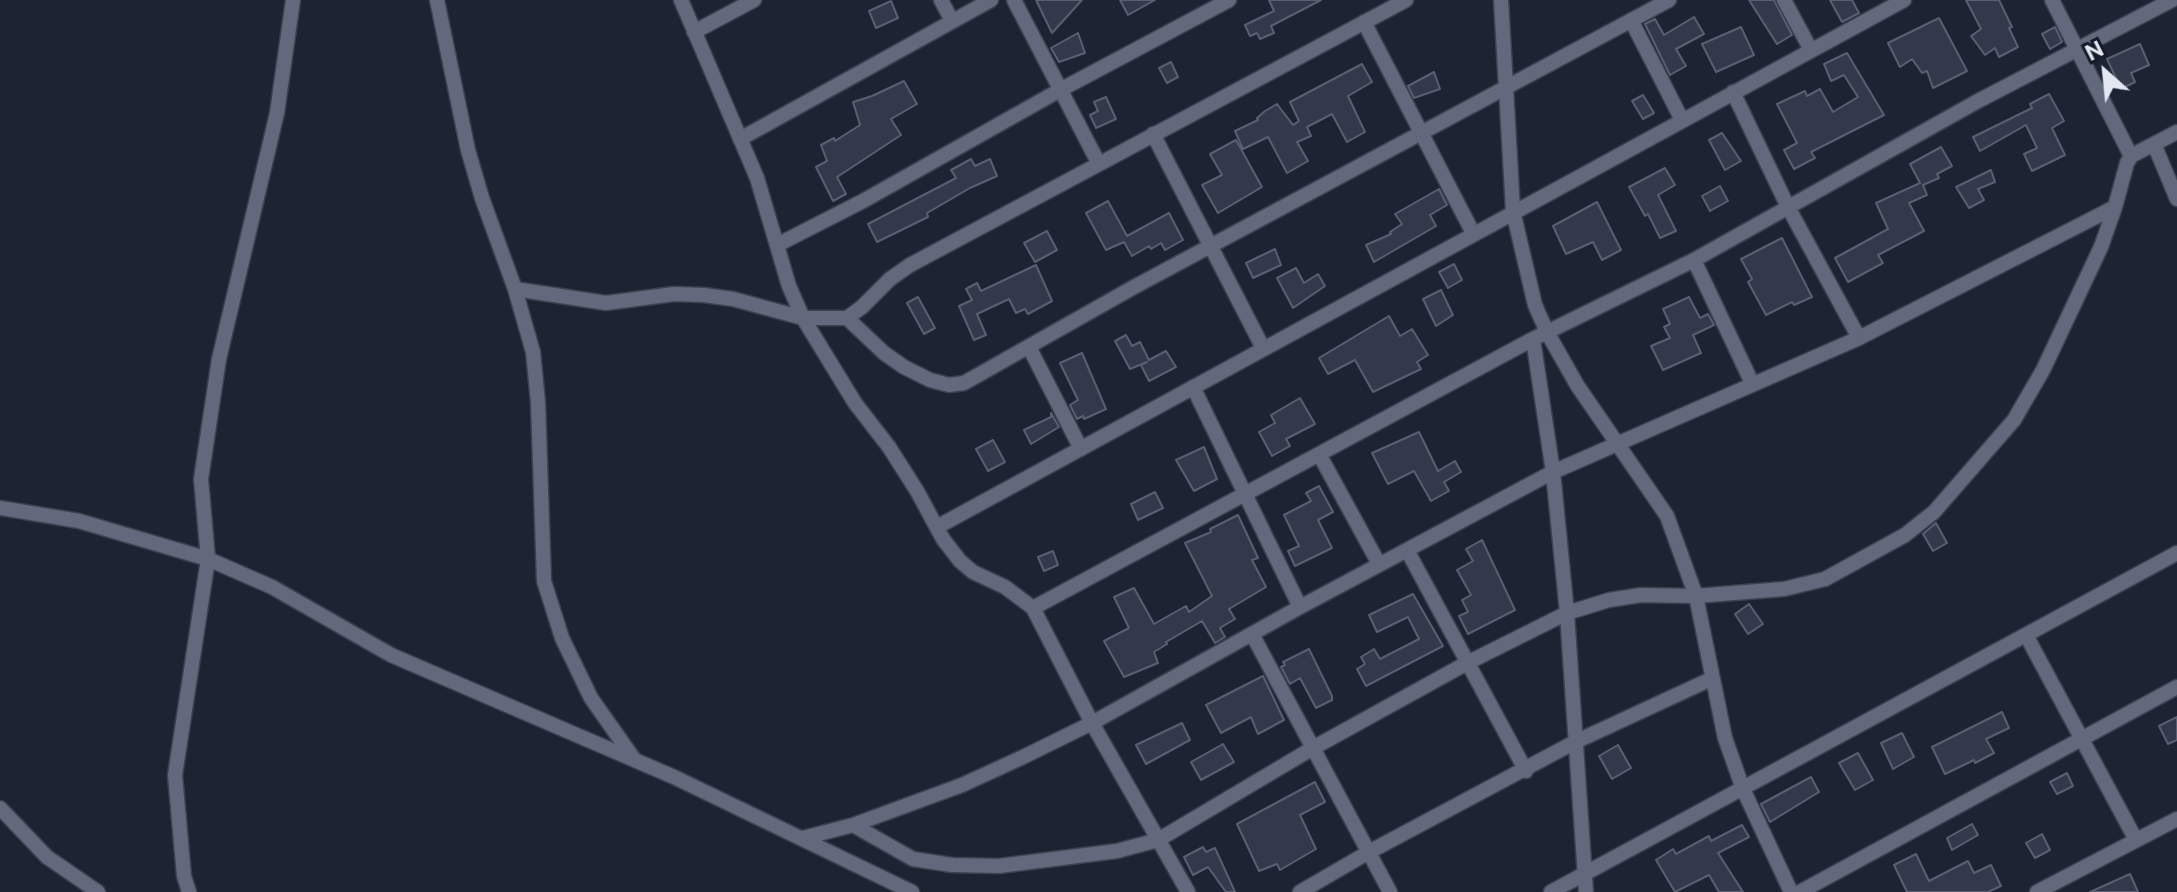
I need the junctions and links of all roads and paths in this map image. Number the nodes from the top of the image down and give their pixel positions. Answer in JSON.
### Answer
{"nodes":[{"id":1,"x":293,"y":0,"type":"edge"},
{"id":2,"x":437,"y":0,"type":"edge"},
{"id":3,"x":681,"y":0,"type":"edge"},
{"id":4,"x":754,"y":0,"type":"edge"},
{"id":5,"x":941,"y":0,"type":"edge"},
{"id":6,"x":991,"y":0,"type":"edge"},
{"id":7,"x":1014,"y":0,"type":"edge"},
{"id":8,"x":1229,"y":0,"type":"edge"},
{"id":9,"x":1501,"y":0,"type":"edge"},
{"id":10,"x":1669,"y":0,"type":"edge"},
{"id":11,"x":1784,"y":0,"type":"edge"},
{"id":12,"x":1904,"y":0,"type":"edge"},
{"id":13,"x":2052,"y":0,"type":"edge"},
{"id":14,"x":2172,"y":0,"type":"edge"},
{"id":15,"x":1400,"y":1,"type":"edge"},
{"id":16,"x":1883,"y":5,"type":"edge"},
{"id":17,"x":1631,"y":20,"type":"junction"},
{"id":18,"x":952,"y":21,"type":"junction"},
{"id":19,"x":1364,"y":22,"type":"junction"},
{"id":20,"x":694,"y":32,"type":"junction"},
{"id":21,"x":2078,"y":49,"type":"junction"},
{"id":22,"x":1811,"y":50,"type":"junction"},
{"id":23,"x":1508,"y":85,"type":"junction"},
{"id":24,"x":1060,"y":90,"type":"junction"},
{"id":25,"x":1733,"y":92,"type":"junction"},
{"id":26,"x":1682,"y":120,"type":"junction"},
{"id":27,"x":2177,"y":132,"type":"edge"},
{"id":28,"x":1421,"y":133,"type":"junction"},
{"id":29,"x":1153,"y":134,"type":"junction"},
{"id":30,"x":740,"y":139,"type":"junction"},
{"id":31,"x":2154,"y":144,"type":"junction"},
{"id":32,"x":2131,"y":156,"type":"junction"},
{"id":33,"x":1099,"y":164,"type":"junction"},
{"id":34,"x":2177,"y":199,"type":"edge"},
{"id":35,"x":1788,"y":207,"type":"junction"},
{"id":36,"x":2115,"y":207,"type":"junction"},
{"id":37,"x":1513,"y":211,"type":"junction"},
{"id":38,"x":1473,"y":233,"type":"junction"},
{"id":39,"x":777,"y":245,"type":"junction"},
{"id":40,"x":1211,"y":245,"type":"junction"},
{"id":41,"x":1694,"y":260,"type":"junction"},
{"id":42,"x":515,"y":289,"type":"junction"},
{"id":43,"x":803,"y":318,"type":"junction"},
{"id":44,"x":847,"y":318,"type":"junction"},
{"id":45,"x":1540,"y":336,"type":"junction"},
{"id":46,"x":1859,"y":338,"type":"junction"},
{"id":47,"x":1029,"y":347,"type":"junction"},
{"id":48,"x":1263,"y":348,"type":"junction"},
{"id":49,"x":1752,"y":383,"type":"junction"},
{"id":50,"x":1193,"y":387,"type":"junction"},
{"id":51,"x":1615,"y":443,"type":"junction"},
{"id":52,"x":1081,"y":449,"type":"junction"},
{"id":53,"x":1319,"y":454,"type":"junction"},
{"id":54,"x":1553,"y":472,"type":"junction"},
{"id":55,"x":1245,"y":494,"type":"junction"},
{"id":56,"x":0,"y":508,"type":"edge"},
{"id":57,"x":937,"y":527,"type":"junction"},
{"id":58,"x":1407,"y":550,"type":"junction"},
{"id":59,"x":2177,"y":553,"type":"edge"},
{"id":60,"x":208,"y":559,"type":"junction"},
{"id":61,"x":1379,"y":564,"type":"junction"},
{"id":62,"x":1696,"y":596,"type":"junction"},
{"id":63,"x":1300,"y":607,"type":"junction"},
{"id":64,"x":1033,"y":608,"type":"junction"},
{"id":65,"x":1567,"y":613,"type":"junction"},
{"id":66,"x":1252,"y":634,"type":"junction"},
{"id":67,"x":2026,"y":635,"type":"junction"},
{"id":68,"x":1467,"y":663,"type":"junction"},
{"id":69,"x":1711,"y":679,"type":"junction"},
{"id":70,"x":2177,"y":687,"type":"edge"},
{"id":71,"x":1092,"y":723,"type":"junction"},
{"id":72,"x":2080,"y":739,"type":"junction"},
{"id":73,"x":1575,"y":742,"type":"junction"},
{"id":74,"x":1313,"y":748,"type":"junction"},
{"id":75,"x":635,"y":761,"type":"junction"},
{"id":76,"x":1526,"y":771,"type":"junction"},
{"id":77,"x":1743,"y":789,"type":"junction"},
{"id":78,"x":0,"y":808,"type":"edge"},
{"id":79,"x":2177,"y":819,"type":"edge"},
{"id":80,"x":853,"y":825,"type":"junction"},
{"id":81,"x":803,"y":838,"type":"junction"},
{"id":82,"x":1158,"y":840,"type":"junction"},
{"id":83,"x":2136,"y":840,"type":"junction"},
{"id":84,"x":1369,"y":852,"type":"junction"},
{"id":85,"x":1584,"y":874,"type":"junction"},
{"id":86,"x":98,"y":892,"type":"edge"},
{"id":87,"x":189,"y":892,"type":"edge"},
{"id":88,"x":912,"y":892,"type":"edge"},
{"id":89,"x":1188,"y":892,"type":"edge"},
{"id":90,"x":1300,"y":892,"type":"edge"},
{"id":91,"x":1390,"y":892,"type":"edge"},
{"id":92,"x":1551,"y":892,"type":"edge"},
{"id":93,"x":1586,"y":892,"type":"edge"},
{"id":94,"x":1791,"y":892,"type":"edge"},
{"id":95,"x":1800,"y":892,"type":"edge"},
{"id":96,"x":2037,"y":892,"type":"edge"}],
"edges":[{"from":1,"to":60,"type":"street"},
{"from":2,"to":42,"type":"street"},
{"from":3,"to":20,"type":"street"},
{"from":4,"to":20,"type":"street"},
{"from":5,"to":18,"type":"street"},
{"from":6,"to":18,"type":"street"},
{"from":7,"to":24,"type":"street"},
{"from":8,"to":24,"type":"street"},
{"from":9,"to":23,"type":"street"},
{"from":10,"to":17,"type":"street"},
{"from":11,"to":22,"type":"street"},
{"from":12,"to":16,"type":"street"},
{"from":13,"to":21,"type":"street"},
{"from":14,"to":21,"type":"street"},
{"from":15,"to":19,"type":"street"},
{"from":16,"to":22,"type":"street"},
{"from":17,"to":23,"type":"street"},
{"from":17,"to":26,"type":"street"},
{"from":18,"to":30,"type":"street"},
{"from":19,"to":28,"type":"street"},
{"from":19,"to":29,"type":"street"},
{"from":20,"to":30,"type":"street"},
{"from":21,"to":32,"type":"street"},
{"from":21,"to":35,"type":"street"},
{"from":22,"to":25,"type":"street"},
{"from":23,"to":28,"type":"street"},
{"from":23,"to":37,"type":"street"},
{"from":24,"to":33,"type":"street"},
{"from":24,"to":39,"type":"street"},
{"from":25,"to":26,"type":"street"},
{"from":25,"to":35,"type":"street"},
{"from":26,"to":37,"type":"street"},
{"from":27,"to":31,"type":"street"},
{"from":28,"to":38,"type":"street"},
{"from":28,"to":40,"type":"street"},
{"from":29,"to":33,"type":"street"},
{"from":29,"to":40,"type":"street"},
{"from":30,"to":39,"type":"street"},
{"from":31,"to":32,"type":"street"},
{"from":31,"to":34,"type":"street"},
{"from":32,"to":36,"type":"street"},
{"from":33,"to":44,"type":"street"},
{"from":35,"to":41,"type":"street"},
{"from":35,"to":46,"type":"street"},
{"from":36,"to":46,"type":"street"},
{"from":36,"to":62,"type":"street"},
{"from":37,"to":38,"type":"street"},
{"from":37,"to":45,"type":"street"},
{"from":38,"to":48,"type":"street"},
{"from":39,"to":43,"type":"street"},
{"from":40,"to":47,"type":"street"},
{"from":40,"to":48,"type":"street"},
{"from":41,"to":45,"type":"street"},
{"from":41,"to":49,"type":"street"},
{"from":42,"to":43,"type":"street"},
{"from":42,"to":75,"type":"street"},
{"from":43,"to":44,"type":"street"},
{"from":43,"to":57,"type":"street"},
{"from":44,"to":47,"type":"street"},
{"from":45,"to":51,"type":"street"},
{"from":45,"to":53,"type":"street"},
{"from":45,"to":54,"type":"street"},
{"from":46,"to":49,"type":"street"},
{"from":47,"to":52,"type":"street"},
{"from":48,"to":50,"type":"street"},
{"from":49,"to":51,"type":"street"},
{"from":50,"to":52,"type":"street"},
{"from":50,"to":55,"type":"street"},
{"from":51,"to":54,"type":"street"},
{"from":51,"to":62,"type":"street"},
{"from":52,"to":57,"type":"street"},
{"from":53,"to":55,"type":"street"},
{"from":53,"to":61,"type":"street"},
{"from":54,"to":58,"type":"street"},
{"from":54,"to":65,"type":"street"},
{"from":55,"to":63,"type":"street"},
{"from":55,"to":64,"type":"street"},
{"from":56,"to":60,"type":"street"},
{"from":57,"to":64,"type":"street"},
{"from":58,"to":61,"type":"street"},
{"from":58,"to":68,"type":"street"},
{"from":59,"to":67,"type":"street"},
{"from":60,"to":75,"type":"street"},
{"from":60,"to":87,"type":"street"},
{"from":61,"to":63,"type":"street"},
{"from":62,"to":65,"type":"street"},
{"from":62,"to":69,"type":"street"},
{"from":63,"to":66,"type":"street"},
{"from":64,"to":71,"type":"street"},
{"from":65,"to":68,"type":"street"},
{"from":65,"to":73,"type":"street"},
{"from":66,"to":71,"type":"street"},
{"from":66,"to":74,"type":"street"},
{"from":67,"to":72,"type":"street"},
{"from":67,"to":77,"type":"street"},
{"from":68,"to":74,"type":"street"},
{"from":68,"to":76,"type":"street"},
{"from":69,"to":73,"type":"street"},
{"from":69,"to":77,"type":"street"},
{"from":70,"to":72,"type":"street"},
{"from":71,"to":80,"type":"street"},
{"from":71,"to":82,"type":"street"},
{"from":72,"to":83,"type":"street"},
{"from":72,"to":95,"type":"street"},
{"from":73,"to":76,"type":"street"},
{"from":73,"to":85,"type":"street"},
{"from":74,"to":82,"type":"street"},
{"from":74,"to":84,"type":"street"},
{"from":75,"to":81,"type":"street"},
{"from":76,"to":84,"type":"street"},
{"from":77,"to":85,"type":"street"},
{"from":77,"to":94,"type":"street"},
{"from":78,"to":86,"type":"street"},
{"from":79,"to":83,"type":"street"},
{"from":80,"to":81,"type":"street"},
{"from":80,"to":82,"type":"street"},
{"from":81,"to":88,"type":"street"},
{"from":82,"to":89,"type":"street"},
{"from":83,"to":96,"type":"street"},
{"from":84,"to":90,"type":"street"},
{"from":84,"to":91,"type":"street"},
{"from":85,"to":92,"type":"street"},
{"from":85,"to":93,"type":"street"}]}
